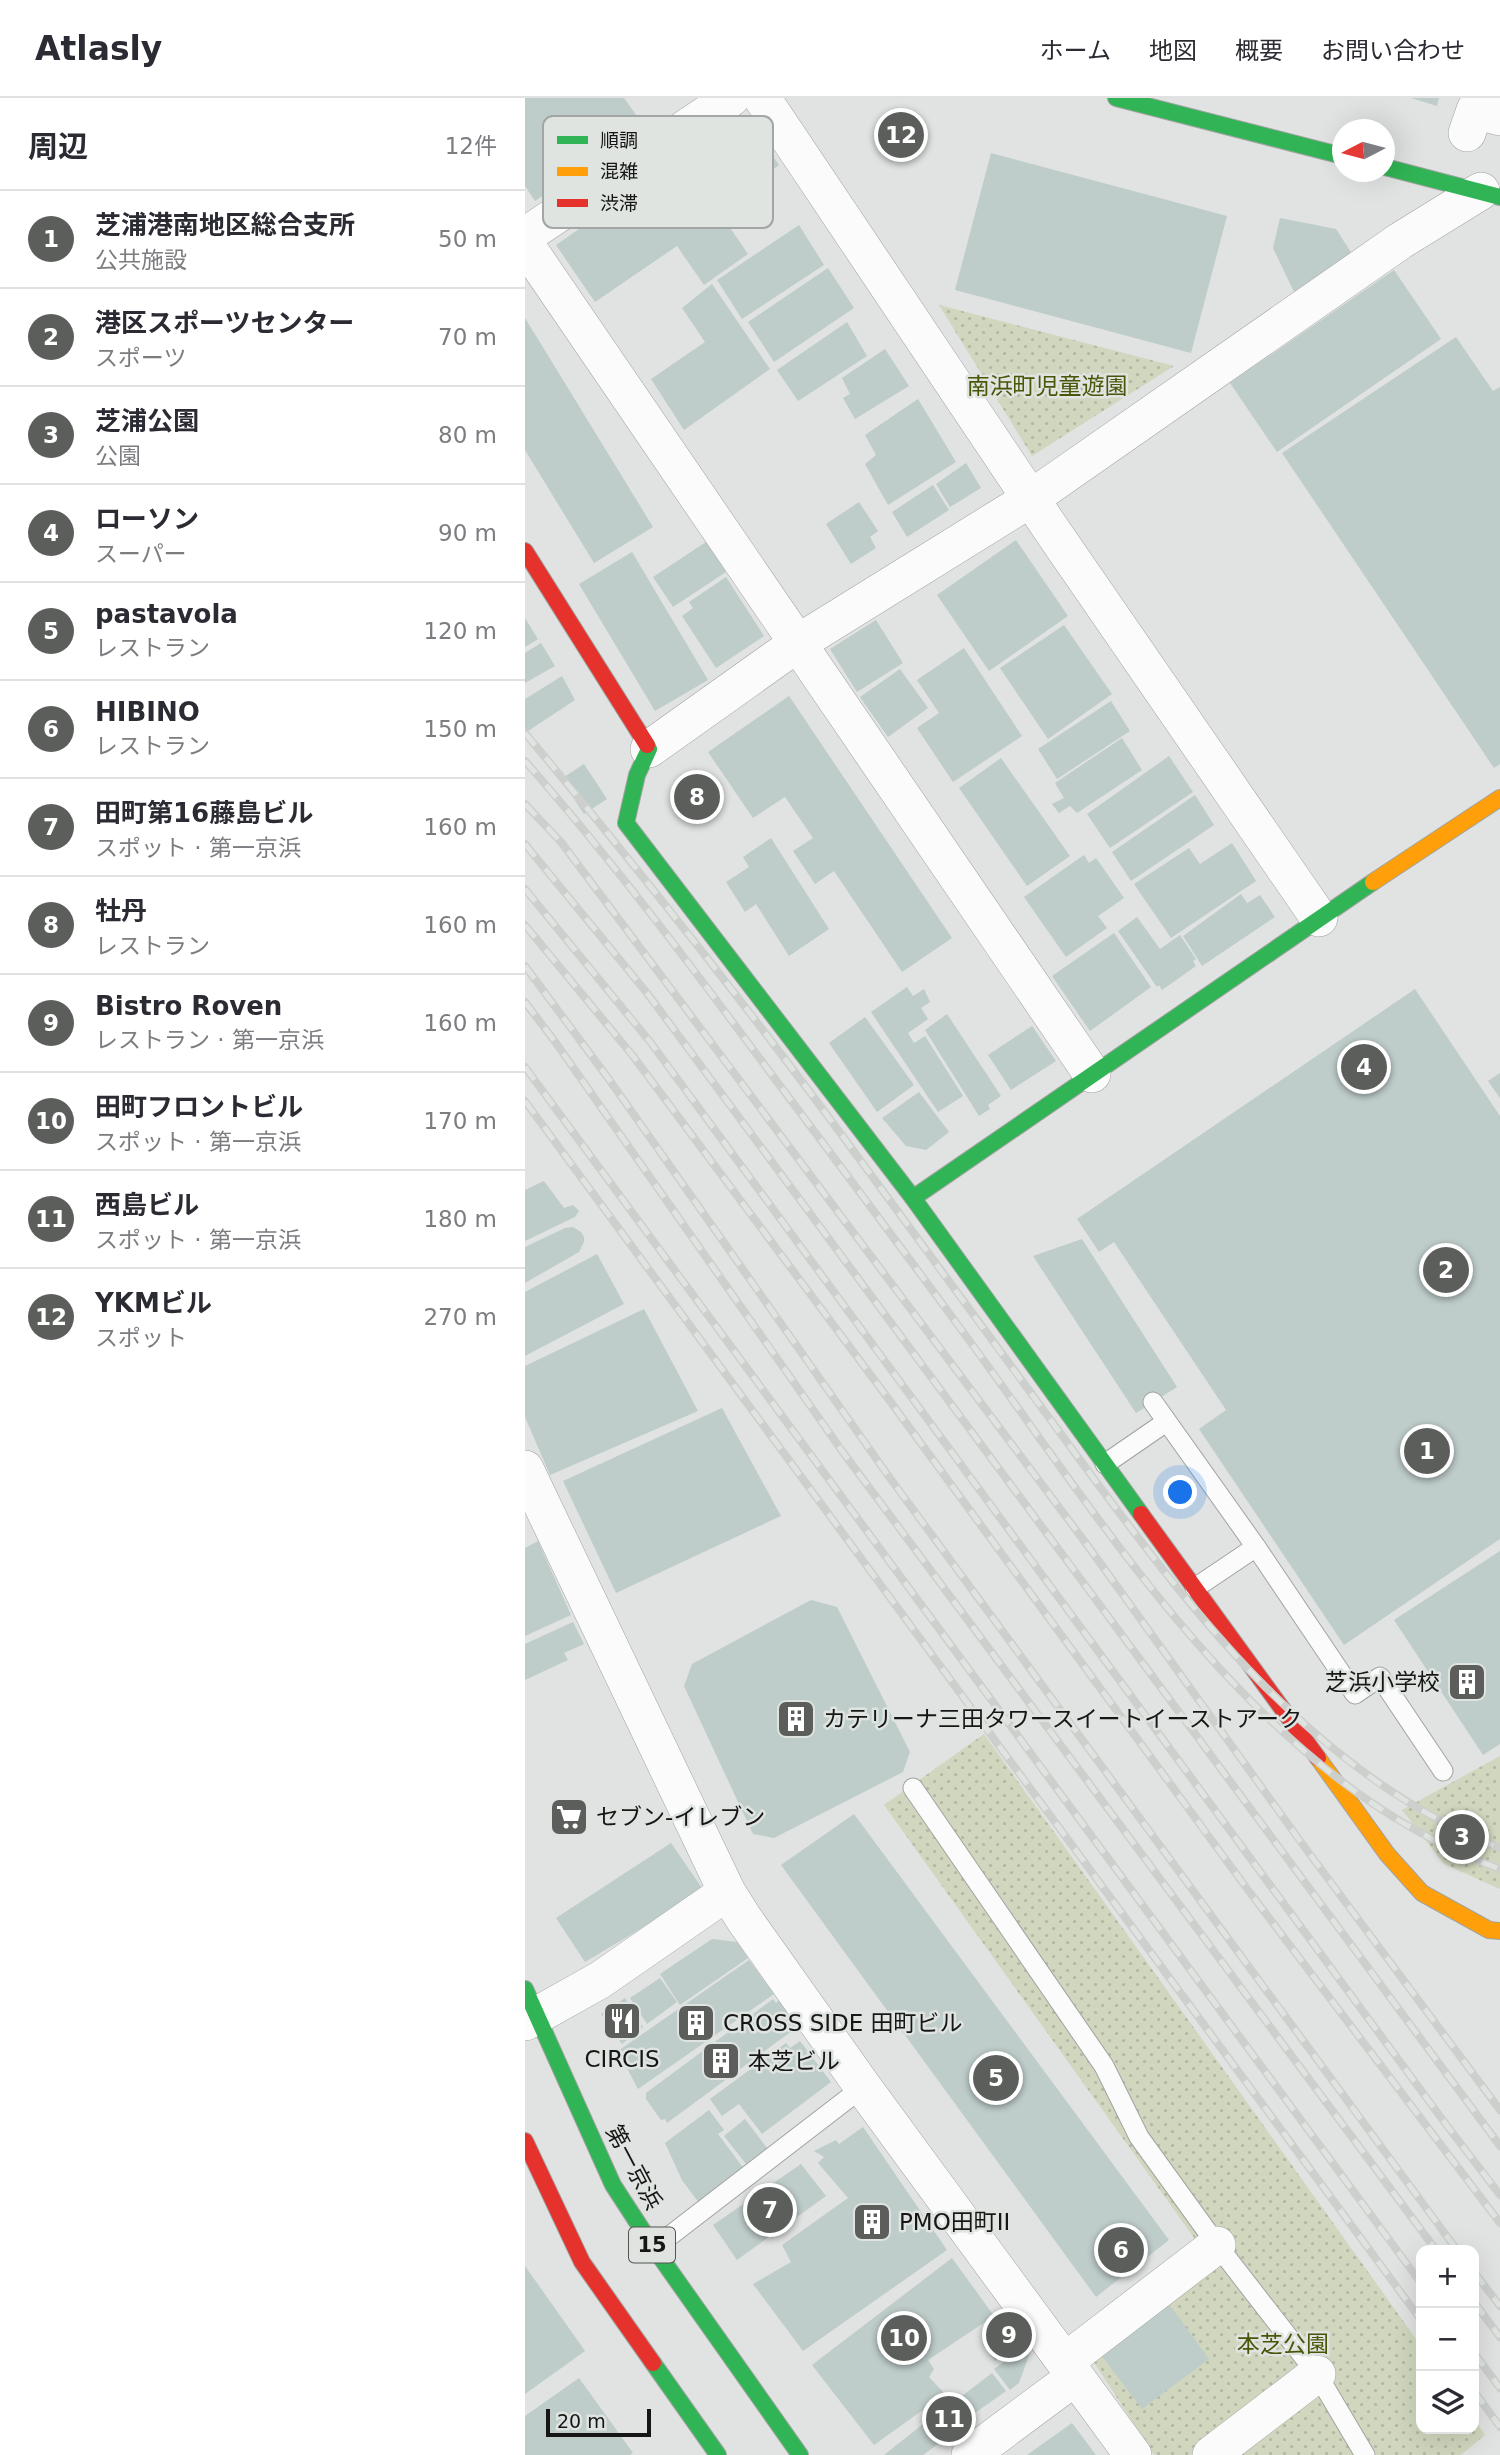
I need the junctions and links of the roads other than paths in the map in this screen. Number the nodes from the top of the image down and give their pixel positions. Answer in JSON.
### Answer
{"nodes":[{"id":1,"x":731,"y":98,"type":"edge"},
{"id":2,"x":762,"y":98,"type":"edge"},
{"id":3,"x":1116,"y":98,"type":"edge"},
{"id":4,"x":704,"y":116,"type":"edge"},
{"id":5,"x":1500,"y":117,"type":"edge"},
{"id":6,"x":1467,"y":132,"type":"dead end"},
{"id":7,"x":1332,"y":153,"type":"edge"},
{"id":8,"x":1395,"y":170,"type":"edge"},
{"id":9,"x":1494,"y":201,"type":"edge"},
{"id":10,"x":543,"y":224,"type":"edge"},
{"id":11,"x":525,"y":236,"type":"edge"},
{"id":12,"x":525,"y":244,"type":"edge"},
{"id":13,"x":1030,"y":499,"type":"junction"},
{"id":14,"x":525,"y":551,"type":"edge"},
{"id":15,"x":798,"y":643,"type":"junction"},
{"id":16,"x":649,"y":749,"type":"junction"},
{"id":17,"x":1500,"y":798,"type":"edge"},
{"id":18,"x":1319,"y":918,"type":"junction"},
{"id":19,"x":1092,"y":1074,"type":"junction"},
{"id":20,"x":913,"y":1198,"type":"junction"},
{"id":21,"x":1153,"y":1402,"type":"dead end"},
{"id":22,"x":1166,"y":1422,"type":"junction"},
{"id":23,"x":1105,"y":1464,"type":"junction"},
{"id":24,"x":525,"y":1469,"type":"edge"},
{"id":25,"x":1257,"y":1547,"type":"junction"},
{"id":26,"x":1195,"y":1588,"type":"junction"},
{"id":27,"x":1443,"y":1771,"type":"dead end"},
{"id":28,"x":913,"y":1788,"type":"dead end"},
{"id":29,"x":727,"y":1892,"type":"junction"},
{"id":30,"x":1500,"y":1931,"type":"edge"},
{"id":31,"x":529,"y":2009,"type":"edge"},
{"id":32,"x":863,"y":2087,"type":"junction"},
{"id":33,"x":525,"y":2141,"type":"edge"},
{"id":34,"x":1217,"y":2245,"type":"junction"},
{"id":35,"x":654,"y":2248,"type":"junction"},
{"id":36,"x":1076,"y":2365,"type":"junction"},
{"id":37,"x":1317,"y":2374,"type":"junction"},
{"id":38,"x":718,"y":2455,"type":"edge"},
{"id":39,"x":800,"y":2455,"type":"edge"},
{"id":40,"x":970,"y":2455,"type":"edge"},
{"id":41,"x":1133,"y":2455,"type":"edge"},
{"id":42,"x":1210,"y":2455,"type":"edge"},
{"id":43,"x":1365,"y":2455,"type":"edge"}],
"edges":[{"from":1,"to":4,"type":"street"},
{"from":2,"to":13,"type":"street"},
{"from":3,"to":7,"type":"main road"},
{"from":5,"to":6,"type":"street"},
{"from":8,"to":9,"type":"main road"},
{"from":9,"to":13,"type":"street"},
{"from":10,"to":11,"type":"street"},
{"from":12,"to":15,"type":"street"},
{"from":13,"to":15,"type":"street"},
{"from":13,"to":18,"type":"street"},
{"from":14,"to":16,"type":"main road"},
{"from":15,"to":16,"type":"street"},
{"from":15,"to":19,"type":"street"},
{"from":16,"to":20,"type":"main road"},
{"from":17,"to":18,"type":"main road"},
{"from":18,"to":19,"type":"main road"},
{"from":19,"to":20,"type":"main road"},
{"from":20,"to":23,"type":"main road"},
{"from":21,"to":22,"type":"lane"},
{"from":22,"to":23,"type":"lane"},
{"from":22,"to":25,"type":"lane"},
{"from":23,"to":26,"type":"main road"},
{"from":24,"to":29,"type":"street"},
{"from":25,"to":26,"type":"lane"},
{"from":25,"to":27,"type":"lane"},
{"from":26,"to":30,"type":"main road"},
{"from":28,"to":34,"type":"lane"},
{"from":29,"to":31,"type":"street"},
{"from":29,"to":32,"type":"street"},
{"from":31,"to":35,"type":"main road","name":"第一京浜","number":"15"},
{"from":32,"to":35,"type":"lane"},
{"from":32,"to":36,"type":"street"},
{"from":33,"to":38,"type":"main road"},
{"from":34,"to":36,"type":"street"},
{"from":34,"to":37,"type":"lane"},
{"from":35,"to":39,"type":"main road","name":"第一京浜","number":"15"},
{"from":36,"to":40,"type":"street"},
{"from":36,"to":41,"type":"street"},
{"from":37,"to":42,"type":"street"},
{"from":37,"to":43,"type":"lane"}]}
